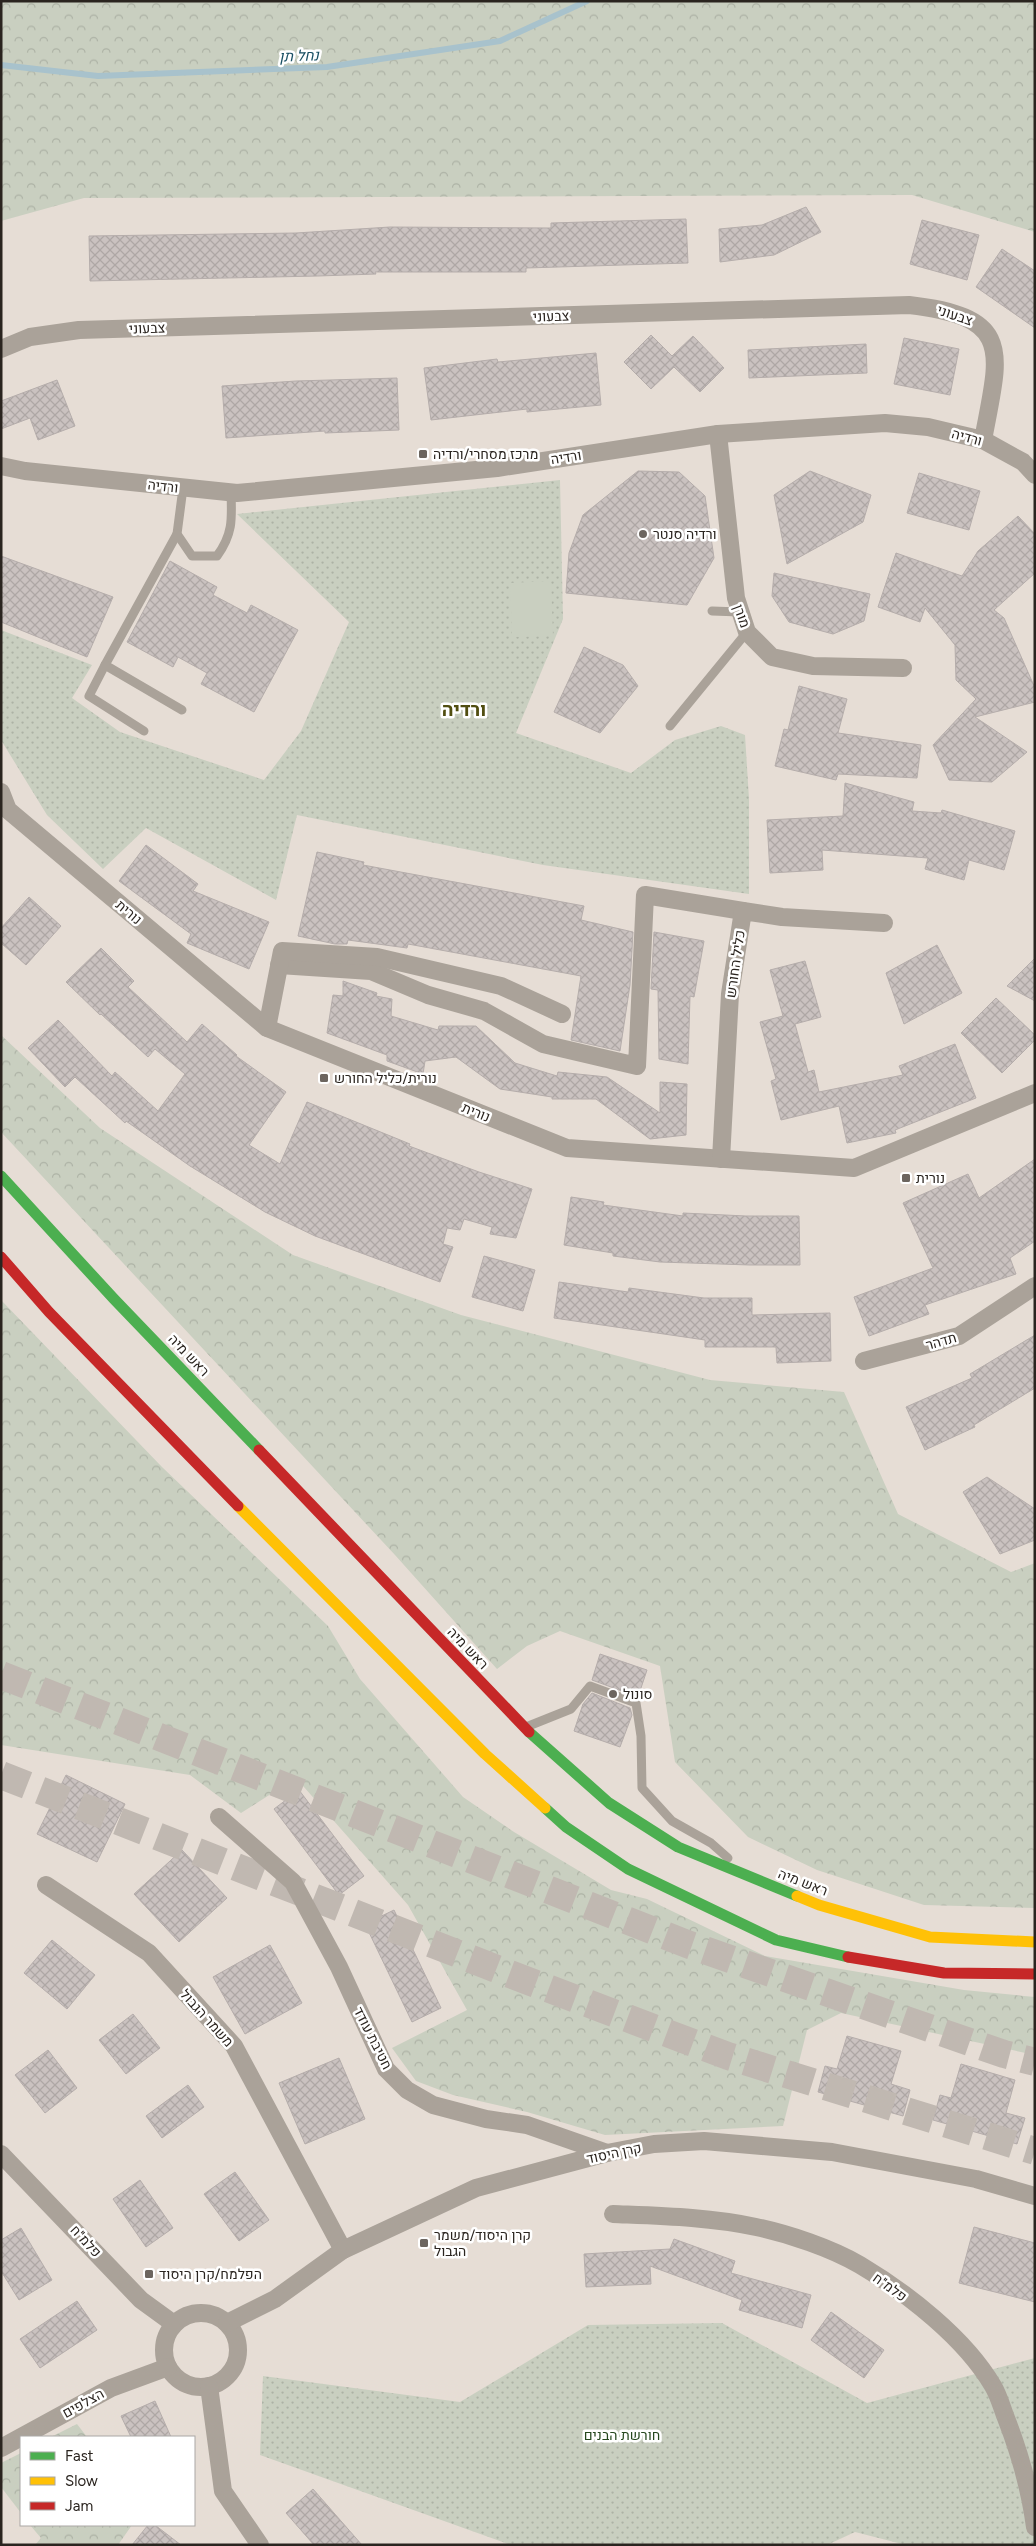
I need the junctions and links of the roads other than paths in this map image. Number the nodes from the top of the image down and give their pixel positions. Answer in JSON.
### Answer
{"nodes":[{"id":1,"x":1,"y":348,"type":"edge"},
{"id":2,"x":718,"y":434,"type":"junction"},
{"id":3,"x":983,"y":440,"type":"junction"},
{"id":4,"x":1,"y":466,"type":"edge"},
{"id":5,"x":25,"y":471,"type":"junction"},
{"id":6,"x":1,"y":474,"type":"edge"},
{"id":7,"x":1035,"y":475,"type":"edge"},
{"id":8,"x":183,"y":488,"type":"junction"},
{"id":9,"x":231,"y":493,"type":"junction"},
{"id":10,"x":177,"y":534,"type":"junction"},
{"id":11,"x":712,"y":611,"type":"dead end"},
{"id":12,"x":740,"y":612,"type":"junction"},
{"id":13,"x":747,"y":632,"type":"junction"},
{"id":14,"x":105,"y":665,"type":"junction"},
{"id":15,"x":903,"y":668,"type":"dead end"},
{"id":16,"x":182,"y":710,"type":"dead end"},
{"id":17,"x":670,"y":726,"type":"dead end"},
{"id":18,"x":144,"y":731,"type":"dead end"},
{"id":19,"x":1,"y":792,"type":"edge"},
{"id":20,"x":743,"y":911,"type":"junction"},
{"id":21,"x":884,"y":923,"type":"dead end"},
{"id":22,"x":279,"y":965,"type":"junction"},
{"id":23,"x":562,"y":1014,"type":"dead end"},
{"id":24,"x":267,"y":1028,"type":"junction"},
{"id":25,"x":1035,"y":1092,"type":"edge"},
{"id":26,"x":720,"y":1159,"type":"junction"},
{"id":27,"x":1,"y":1176,"type":"edge"},
{"id":28,"x":1,"y":1257,"type":"edge"},
{"id":29,"x":1035,"y":1286,"type":"edge"},
{"id":30,"x":864,"y":1361,"type":"dead end"},
{"id":31,"x":524,"y":1728,"type":"junction"},
{"id":32,"x":219,"y":1818,"type":"dead end"},
{"id":33,"x":748,"y":1877,"type":"junction"},
{"id":34,"x":46,"y":1885,"type":"dead end"},
{"id":35,"x":1035,"y":1942,"type":"edge"},
{"id":36,"x":1035,"y":1974,"type":"edge"},
{"id":37,"x":607,"y":2153,"type":"junction"},
{"id":38,"x":1,"y":2154,"type":"edge"},
{"id":39,"x":1035,"y":2196,"type":"edge"},
{"id":40,"x":613,"y":2214,"type":"dead end"},
{"id":41,"x":343,"y":2250,"type":"junction"},
{"id":42,"x":227,"y":2323,"type":"junction"},
{"id":43,"x":174,"y":2324,"type":"junction"},
{"id":44,"x":168,"y":2367,"type":"junction"},
{"id":45,"x":209,"y":2386,"type":"junction"},
{"id":46,"x":23,"y":2436,"type":"edge"},
{"id":47,"x":20,"y":2438,"type":"edge"},
{"id":48,"x":1,"y":2448,"type":"edge"},
{"id":49,"x":1035,"y":2528,"type":"edge"},
{"id":50,"x":260,"y":2545,"type":"edge"}],
"edges":[{"from":1,"to":3,"type":"street","name":"צבעוני"},
{"from":2,"to":3,"type":"street","name":"ורדיה"},
{"from":2,"to":9,"type":"street","name":"ורדיה"},
{"from":2,"to":12,"type":"street","name":"מורן"},
{"from":3,"to":7,"type":"street","name":"ורדיה"},
{"from":4,"to":5,"type":"street","name":"ורדיה"},
{"from":5,"to":6,"type":"street","name":"ורדיה"},
{"from":5,"to":8,"type":"street","name":"ורדיה"},
{"from":8,"to":9,"type":"street","name":"ורדיה"},
{"from":8,"to":10,"type":"lane"},
{"from":9,"to":10,"type":"lane"},
{"from":10,"to":14,"type":"lane"},
{"from":11,"to":12,"type":"lane"},
{"from":12,"to":13,"type":"street","name":"מורן"},
{"from":13,"to":15,"type":"street","name":"מורן"},
{"from":13,"to":17,"type":"lane"},
{"from":14,"to":16,"type":"lane"},
{"from":14,"to":18,"type":"lane"},
{"from":19,"to":24,"type":"street","name":"נורית"},
{"from":20,"to":21,"type":"street","name":"כליל החורש"},
{"from":20,"to":22,"type":"street"},
{"from":20,"to":26,"type":"street","name":"כליל החורש"},
{"from":22,"to":23,"type":"street"},
{"from":22,"to":24,"type":"street"},
{"from":24,"to":26,"type":"street","name":"נורית"},
{"from":25,"to":26,"type":"street","name":"נורית"},
{"from":27,"to":31,"type":"street","name":"ראש מיה"},
{"from":28,"to":36,"type":"street"},
{"from":29,"to":30,"type":"street","name":"תדהר"},
{"from":31,"to":33,"type":"street","name":"ראש מיה"},
{"from":31,"to":33,"type":"lane"},
{"from":32,"to":37,"type":"street","name":"חטיבת עודד"},
{"from":33,"to":35,"type":"street","name":"ראש מיה"},
{"from":34,"to":41,"type":"street","name":"משמר הגבול"},
{"from":37,"to":39,"type":"street","name":"קרן היסוד"},
{"from":37,"to":41,"type":"street","name":"קרן היסוד"},
{"from":38,"to":43,"type":"street","name":"פלמ\"ח"},
{"from":40,"to":49,"type":"street","name":"פלמ\"ח"},
{"from":41,"to":42,"type":"street","name":"קרן היסוד"},
{"from":42,"to":43,"type":"street"},
{"from":42,"to":45,"type":"street"},
{"from":43,"to":44,"type":"street"},
{"from":44,"to":45,"type":"street"},
{"from":44,"to":46,"type":"street","name":"הצלפים"},
{"from":45,"to":50,"type":"street"},
{"from":47,"to":48,"type":"street","name":"הצלפים"}]}
